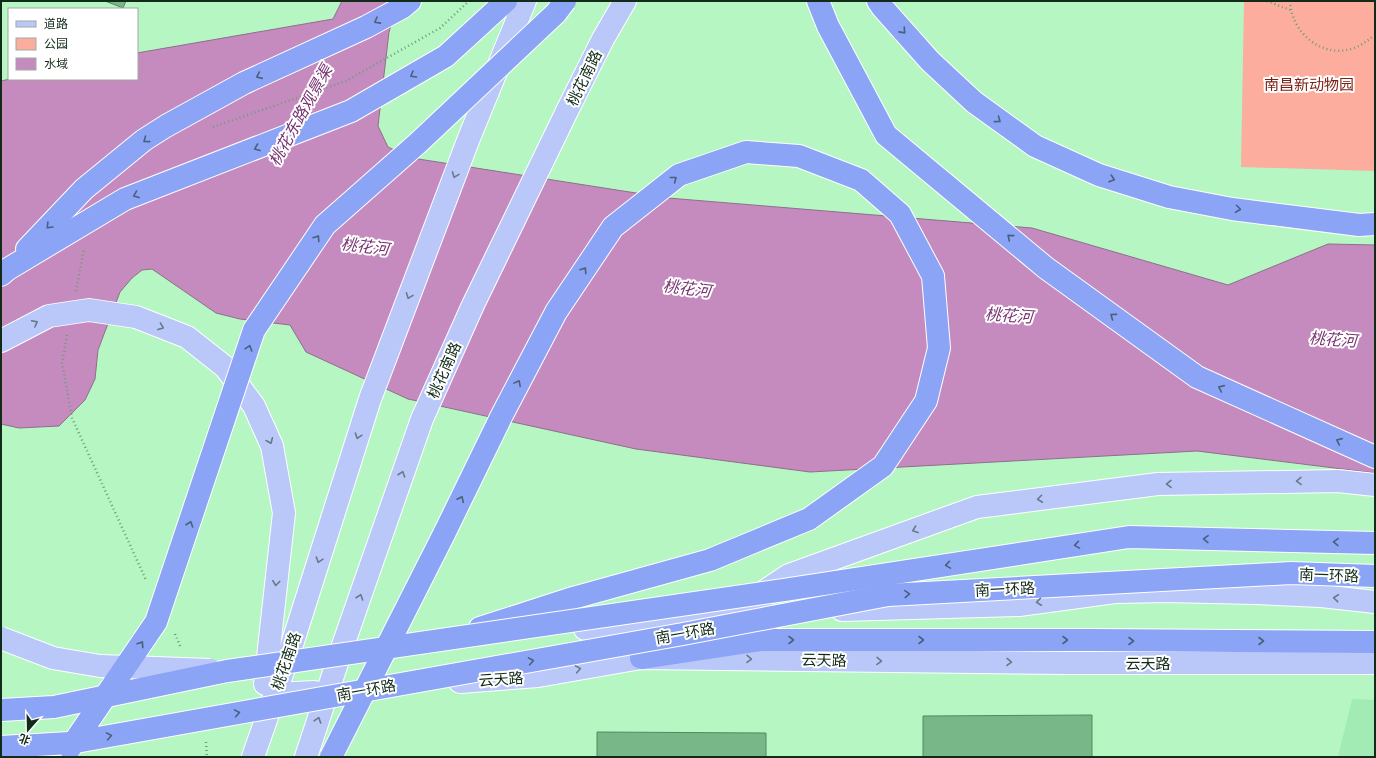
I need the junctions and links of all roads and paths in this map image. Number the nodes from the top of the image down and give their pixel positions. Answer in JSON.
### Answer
{"nodes":[{"id":1,"x":410,"y":1,"type":"edge"},
{"id":2,"x":469,"y":1,"type":"edge"},
{"id":3,"x":506,"y":1,"type":"edge"},
{"id":4,"x":525,"y":1,"type":"edge"},
{"id":5,"x":565,"y":1,"type":"edge"},
{"id":6,"x":625,"y":1,"type":"edge"},
{"id":7,"x":818,"y":1,"type":"edge"},
{"id":8,"x":878,"y":1,"type":"edge"},
{"id":9,"x":1267,"y":1,"type":"edge"},
{"id":10,"x":1290,"y":1,"type":"edge"},
{"id":11,"x":1290,"y":10,"type":"junction"},
{"id":12,"x":440,"y":28,"type":"dead end"},
{"id":13,"x":1375,"y":35,"type":"edge"},
{"id":14,"x":1375,"y":224,"type":"edge"},
{"id":15,"x":4,"y":272,"type":"edge"},
{"id":16,"x":1,"y":341,"type":"edge"},
{"id":17,"x":1375,"y":457,"type":"edge"},
{"id":18,"x":1375,"y":485,"type":"edge"},
{"id":19,"x":1375,"y":543,"type":"edge"},
{"id":20,"x":1375,"y":576,"type":"edge"},
{"id":21,"x":1375,"y":602,"type":"edge"},
{"id":22,"x":733,"y":613,"type":"junction"},
{"id":23,"x":1,"y":638,"type":"edge"},
{"id":24,"x":445,"y":639,"type":"junction"},
{"id":25,"x":1375,"y":642,"type":"edge"},
{"id":26,"x":341,"y":652,"type":"junction"},
{"id":27,"x":289,"y":654,"type":"junction"},
{"id":28,"x":641,"y":658,"type":"junction"},
{"id":29,"x":1375,"y":663,"type":"edge"},
{"id":30,"x":227,"y":671,"type":"junction"},
{"id":31,"x":327,"y":691,"type":"junction"},
{"id":32,"x":275,"y":694,"type":"junction"},
{"id":33,"x":1,"y":710,"type":"edge"},
{"id":34,"x":1,"y":747,"type":"edge"},
{"id":35,"x":256,"y":749,"type":"edge"},
{"id":36,"x":64,"y":757,"type":"edge"},
{"id":37,"x":306,"y":757,"type":"edge"},
{"id":38,"x":331,"y":757,"type":"edge"}],
"edges":[{"from":1,"to":15,"type":"highway","one_way":true},
{"from":2,"to":12,"type":"path"},
{"from":3,"to":15,"type":"highway","one_way":true},
{"from":4,"to":27,"type":"main road","name":"桃花南路","one_way":true},
{"from":36,"to":5,"type":"highway","one_way":true,"bridge":true},
{"from":26,"to":6,"type":"main road","name":"桃花南路","one_way":true},
{"from":17,"to":7,"type":"highway","one_way":true},
{"from":8,"to":14,"type":"highway","one_way":true},
{"from":9,"to":11,"type":"path"},
{"from":10,"to":11,"type":"path"},
{"from":11,"to":13,"type":"path"},
{"from":16,"to":35,"type":"main road","one_way":true},
{"from":18,"to":22,"type":"main road","one_way":true},
{"from":19,"to":24,"type":"highway","name":"南一环路","one_way":true,"bridge":true},
{"from":34,"to":20,"type":"highway","name":"南一环路","one_way":true,"bridge":true},
{"from":21,"to":22,"type":"main road","one_way":true},
{"from":22,"to":26,"type":"main road"},
{"from":23,"to":30,"type":"main road","bridge":true},
{"from":24,"to":30,"type":"highway","name":"南一环路","bridge":true},
{"from":38,"to":24,"type":"highway","one_way":true,"bridge":true},
{"from":28,"to":25,"type":"highway","one_way":true},
{"from":26,"to":27,"type":"main road"},
{"from":26,"to":31,"type":"main road","name":"桃花南路"},
{"from":27,"to":32,"type":"main road","name":"桃花南路"},
{"from":28,"to":29,"type":"main road","name":"云天路","one_way":true},
{"from":31,"to":28,"type":"main road","name":"云天路","one_way":true},
{"from":30,"to":33,"type":"highway","name":"南一环路","bridge":true},
{"from":31,"to":32,"type":"main road","name":"云天路"},
{"from":37,"to":31,"type":"main road","name":"桃花南路","one_way":true},
{"from":32,"to":35,"type":"main road","name":"桃花南路"}]}
